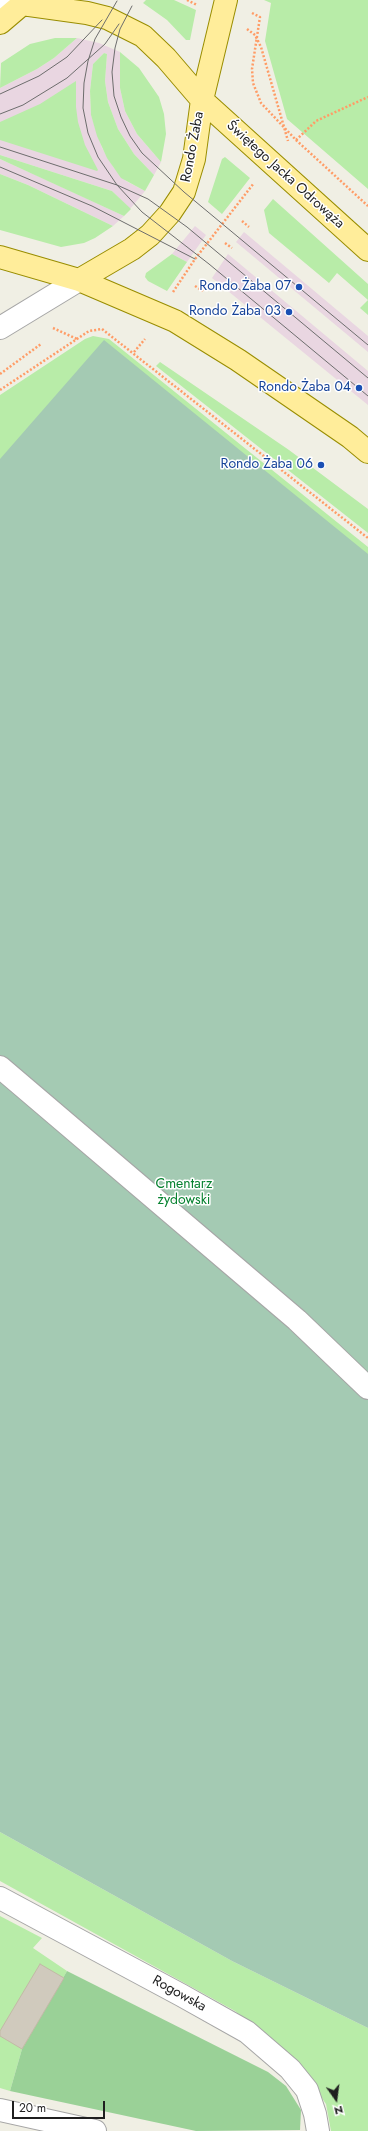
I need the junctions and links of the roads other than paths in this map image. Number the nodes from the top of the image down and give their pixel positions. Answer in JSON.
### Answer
{"nodes":[{"id":1,"x":226,"y":0,"type":"edge"},
{"id":2,"x":25,"y":2,"type":"edge"},
{"id":3,"x":0,"y":4,"type":"edge"},
{"id":4,"x":0,"y":23,"type":"edge"},
{"id":5,"x":202,"y":100,"type":"junction"},
{"id":6,"x":368,"y":250,"type":"edge"},
{"id":7,"x":0,"y":257,"type":"edge"},
{"id":8,"x":79,"y":280,"type":"junction"},
{"id":9,"x":0,"y":328,"type":"edge"},
{"id":10,"x":368,"y":452,"type":"edge"},
{"id":11,"x":0,"y":1066,"type":"edge"},
{"id":12,"x":368,"y":1388,"type":"edge"},
{"id":13,"x":0,"y":1898,"type":"edge"},
{"id":14,"x":0,"y":2110,"type":"edge"},
{"id":15,"x":95,"y":2131,"type":"edge"},
{"id":16,"x":318,"y":2131,"type":"edge"}],
"edges":[{"from":1,"to":5,"type":"main road"},
{"from":2,"to":3,"type":"street"},
{"from":2,"to":4,"type":"main road"},
{"from":2,"to":5,"type":"main road","name":"Rondo Żaba"},
{"from":5,"to":6,"type":"main road","name":"Świętego Jacka Odrowąża"},
{"from":5,"to":8,"type":"main road","name":"Rondo Żaba"},
{"from":7,"to":8,"type":"main road"},
{"from":8,"to":9,"type":"street"},
{"from":8,"to":10,"type":"main road"},
{"from":11,"to":12,"type":"street"},
{"from":13,"to":16,"type":"street","name":"Rogowska"},
{"from":14,"to":15,"type":"street"}]}
